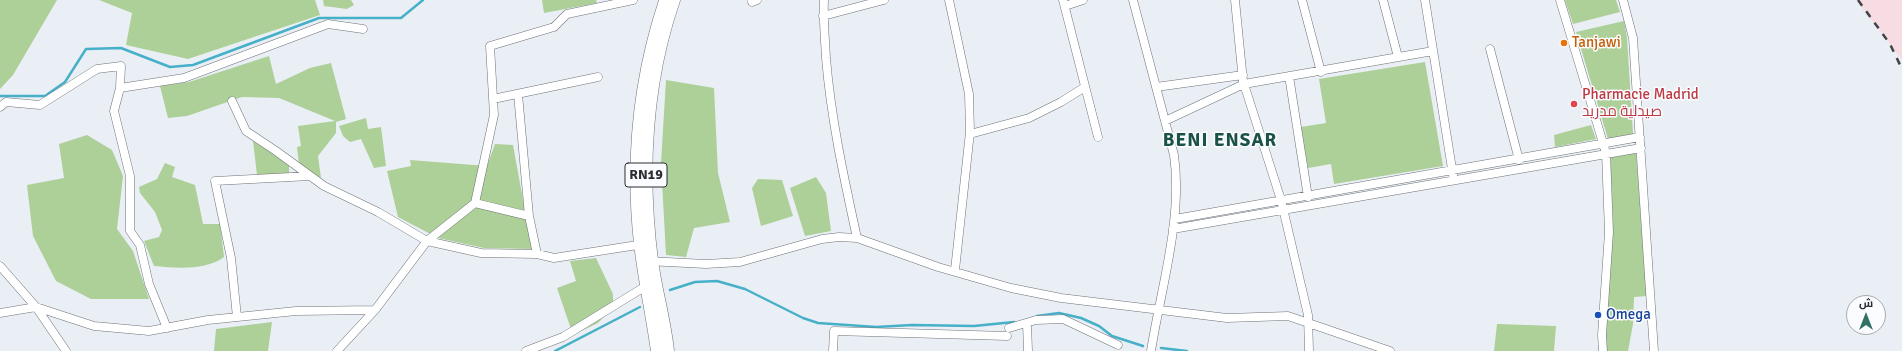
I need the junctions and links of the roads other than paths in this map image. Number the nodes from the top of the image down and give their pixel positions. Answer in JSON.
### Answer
{"nodes":[{"id":1,"x":633,"y":0,"type":"edge"},
{"id":2,"x":666,"y":0,"type":"edge"},
{"id":3,"x":674,"y":0,"type":"edge"},
{"id":4,"x":824,"y":0,"type":"edge"},
{"id":5,"x":884,"y":0,"type":"edge"},
{"id":6,"x":949,"y":0,"type":"edge"},
{"id":7,"x":1084,"y":0,"type":"edge"},
{"id":8,"x":1133,"y":0,"type":"edge"},
{"id":9,"x":1235,"y":0,"type":"edge"},
{"id":10,"x":1302,"y":0,"type":"edge"},
{"id":11,"x":1382,"y":0,"type":"edge"},
{"id":12,"x":1425,"y":0,"type":"edge"},
{"id":13,"x":1560,"y":0,"type":"edge"},
{"id":14,"x":1623,"y":0,"type":"edge"},
{"id":15,"x":1064,"y":3,"type":"edge"},
{"id":16,"x":823,"y":16,"type":"junction"},
{"id":17,"x":363,"y":29,"type":"dead end"},
{"id":18,"x":1490,"y":49,"type":"dead end"},
{"id":19,"x":1433,"y":51,"type":"junction"},
{"id":20,"x":1398,"y":57,"type":"junction"},
{"id":21,"x":1321,"y":72,"type":"junction"},
{"id":22,"x":1243,"y":75,"type":"junction"},
{"id":23,"x":1289,"y":76,"type":"junction"},
{"id":24,"x":598,"y":77,"type":"dead end"},
{"id":25,"x":1244,"y":84,"type":"junction"},
{"id":26,"x":1085,"y":87,"type":"junction"},
{"id":27,"x":1156,"y":87,"type":"junction"},
{"id":28,"x":120,"y":88,"type":"junction"},
{"id":29,"x":518,"y":94,"type":"junction"},
{"id":30,"x":493,"y":99,"type":"junction"},
{"id":31,"x":232,"y":101,"type":"dead end"},
{"id":32,"x":0,"y":107,"type":"edge"},
{"id":33,"x":1165,"y":121,"type":"junction"},
{"id":34,"x":970,"y":134,"type":"junction"},
{"id":35,"x":1098,"y":137,"type":"dead end"},
{"id":36,"x":1640,"y":137,"type":"junction"},
{"id":37,"x":1604,"y":143,"type":"junction"},
{"id":38,"x":1641,"y":148,"type":"junction"},
{"id":39,"x":1606,"y":153,"type":"junction"},
{"id":40,"x":1519,"y":160,"type":"junction"},
{"id":41,"x":310,"y":176,"type":"junction"},
{"id":42,"x":1453,"y":176,"type":"junction"},
{"id":43,"x":1308,"y":197,"type":"junction"},
{"id":44,"x":1281,"y":200,"type":"junction"},
{"id":45,"x":475,"y":203,"type":"junction"},
{"id":46,"x":1283,"y":210,"type":"junction"},
{"id":47,"x":529,"y":216,"type":"junction"},
{"id":48,"x":1175,"y":219,"type":"junction"},
{"id":49,"x":1173,"y":229,"type":"junction"},
{"id":50,"x":857,"y":238,"type":"junction"},
{"id":51,"x":427,"y":241,"type":"junction"},
{"id":52,"x":645,"y":243,"type":"junction"},
{"id":53,"x":536,"y":254,"type":"junction"},
{"id":54,"x":647,"y":261,"type":"junction"},
{"id":55,"x":0,"y":266,"type":"edge"},
{"id":56,"x":955,"y":270,"type":"junction"},
{"id":57,"x":646,"y":286,"type":"junction"},
{"id":58,"x":36,"y":307,"type":"junction"},
{"id":59,"x":1158,"y":309,"type":"junction"},
{"id":60,"x":375,"y":310,"type":"junction"},
{"id":61,"x":0,"y":314,"type":"edge"},
{"id":62,"x":238,"y":317,"type":"junction"},
{"id":63,"x":1027,"y":323,"type":"junction"},
{"id":64,"x":1308,"y":323,"type":"junction"},
{"id":65,"x":166,"y":328,"type":"junction"},
{"id":66,"x":1602,"y":335,"type":"junction"},
{"id":67,"x":1118,"y":344,"type":"dead end"},
{"id":68,"x":66,"y":351,"type":"edge"},
{"id":69,"x":337,"y":351,"type":"edge"},
{"id":70,"x":526,"y":351,"type":"edge"},
{"id":71,"x":657,"y":351,"type":"edge"},
{"id":72,"x":668,"y":351,"type":"edge"},
{"id":73,"x":833,"y":351,"type":"edge"},
{"id":74,"x":1028,"y":351,"type":"edge"},
{"id":75,"x":1152,"y":351,"type":"edge"},
{"id":76,"x":1309,"y":351,"type":"edge"},
{"id":77,"x":1390,"y":351,"type":"edge"},
{"id":78,"x":1598,"y":351,"type":"edge"},
{"id":79,"x":1603,"y":351,"type":"edge"},
{"id":80,"x":1654,"y":351,"type":"edge"}],
"edges":[{"from":1,"to":30,"type":"street"},
{"from":2,"to":52,"type":"highway","number":"RN19"},
{"from":3,"to":52,"type":"highway","number":"RN19"},
{"from":4,"to":16,"type":"street"},
{"from":5,"to":16,"type":"street"},
{"from":6,"to":34,"type":"street"},
{"from":7,"to":15,"type":"street"},
{"from":8,"to":27,"type":"street"},
{"from":9,"to":22,"type":"street"},
{"from":10,"to":21,"type":"street"},
{"from":11,"to":20,"type":"street"},
{"from":12,"to":19,"type":"street"},
{"from":13,"to":37,"type":"street"},
{"from":14,"to":36,"type":"street"},
{"from":15,"to":26,"type":"street"},
{"from":16,"to":50,"type":"street"},
{"from":17,"to":28,"type":"street"},
{"from":18,"to":40,"type":"street"},
{"from":19,"to":20,"type":"street"},
{"from":19,"to":42,"type":"street"},
{"from":20,"to":21,"type":"street"},
{"from":21,"to":23,"type":"street"},
{"from":22,"to":25,"type":"street"},
{"from":22,"to":27,"type":"street"},
{"from":23,"to":25,"type":"street"},
{"from":23,"to":43,"type":"street"},
{"from":24,"to":29,"type":"street"},
{"from":25,"to":33,"type":"street"},
{"from":25,"to":44,"type":"street"},
{"from":26,"to":34,"type":"street"},
{"from":26,"to":35,"type":"street"},
{"from":27,"to":33,"type":"street"},
{"from":28,"to":32,"type":"street"},
{"from":28,"to":65,"type":"street"},
{"from":29,"to":30,"type":"street"},
{"from":29,"to":47,"type":"street"},
{"from":30,"to":45,"type":"street"},
{"from":31,"to":41,"type":"street"},
{"from":33,"to":48,"type":"street"},
{"from":34,"to":56,"type":"street"},
{"from":36,"to":37,"type":"street"},
{"from":36,"to":38,"type":"street"},
{"from":37,"to":39,"type":"street"},
{"from":37,"to":40,"type":"street"},
{"from":38,"to":39,"type":"street"},
{"from":38,"to":80,"type":"street"},
{"from":39,"to":42,"type":"street"},
{"from":39,"to":66,"type":"street"},
{"from":40,"to":42,"type":"street"},
{"from":41,"to":51,"type":"street"},
{"from":41,"to":62,"type":"street"},
{"from":42,"to":43,"type":"street"},
{"from":42,"to":46,"type":"street"},
{"from":43,"to":44,"type":"street"},
{"from":44,"to":46,"type":"street"},
{"from":44,"to":48,"type":"street"},
{"from":45,"to":47,"type":"street"},
{"from":45,"to":51,"type":"street"},
{"from":46,"to":49,"type":"street"},
{"from":46,"to":64,"type":"street"},
{"from":47,"to":53,"type":"street"},
{"from":48,"to":49,"type":"street"},
{"from":49,"to":59,"type":"street"},
{"from":50,"to":54,"type":"street"},
{"from":50,"to":56,"type":"street"},
{"from":51,"to":53,"type":"street"},
{"from":51,"to":60,"type":"street"},
{"from":52,"to":53,"type":"street"},
{"from":52,"to":54,"type":"highway","number":"RN19"},
{"from":54,"to":57,"type":"highway","number":"RN19"},
{"from":54,"to":72,"type":"highway","number":"RN19"},
{"from":55,"to":58,"type":"street"},
{"from":56,"to":59,"type":"street"},
{"from":57,"to":70,"type":"street"},
{"from":57,"to":71,"type":"highway","number":"RN19"},
{"from":58,"to":61,"type":"street"},
{"from":58,"to":65,"type":"street"},
{"from":58,"to":68,"type":"street"},
{"from":59,"to":64,"type":"street"},
{"from":59,"to":75,"type":"street"},
{"from":60,"to":62,"type":"street"},
{"from":60,"to":69,"type":"street"},
{"from":62,"to":65,"type":"street"},
{"from":63,"to":67,"type":"street"},
{"from":63,"to":73,"type":"street"},
{"from":63,"to":74,"type":"street"},
{"from":64,"to":76,"type":"street"},
{"from":64,"to":77,"type":"street"},
{"from":66,"to":78,"type":"street"},
{"from":66,"to":79,"type":"street"}]}
